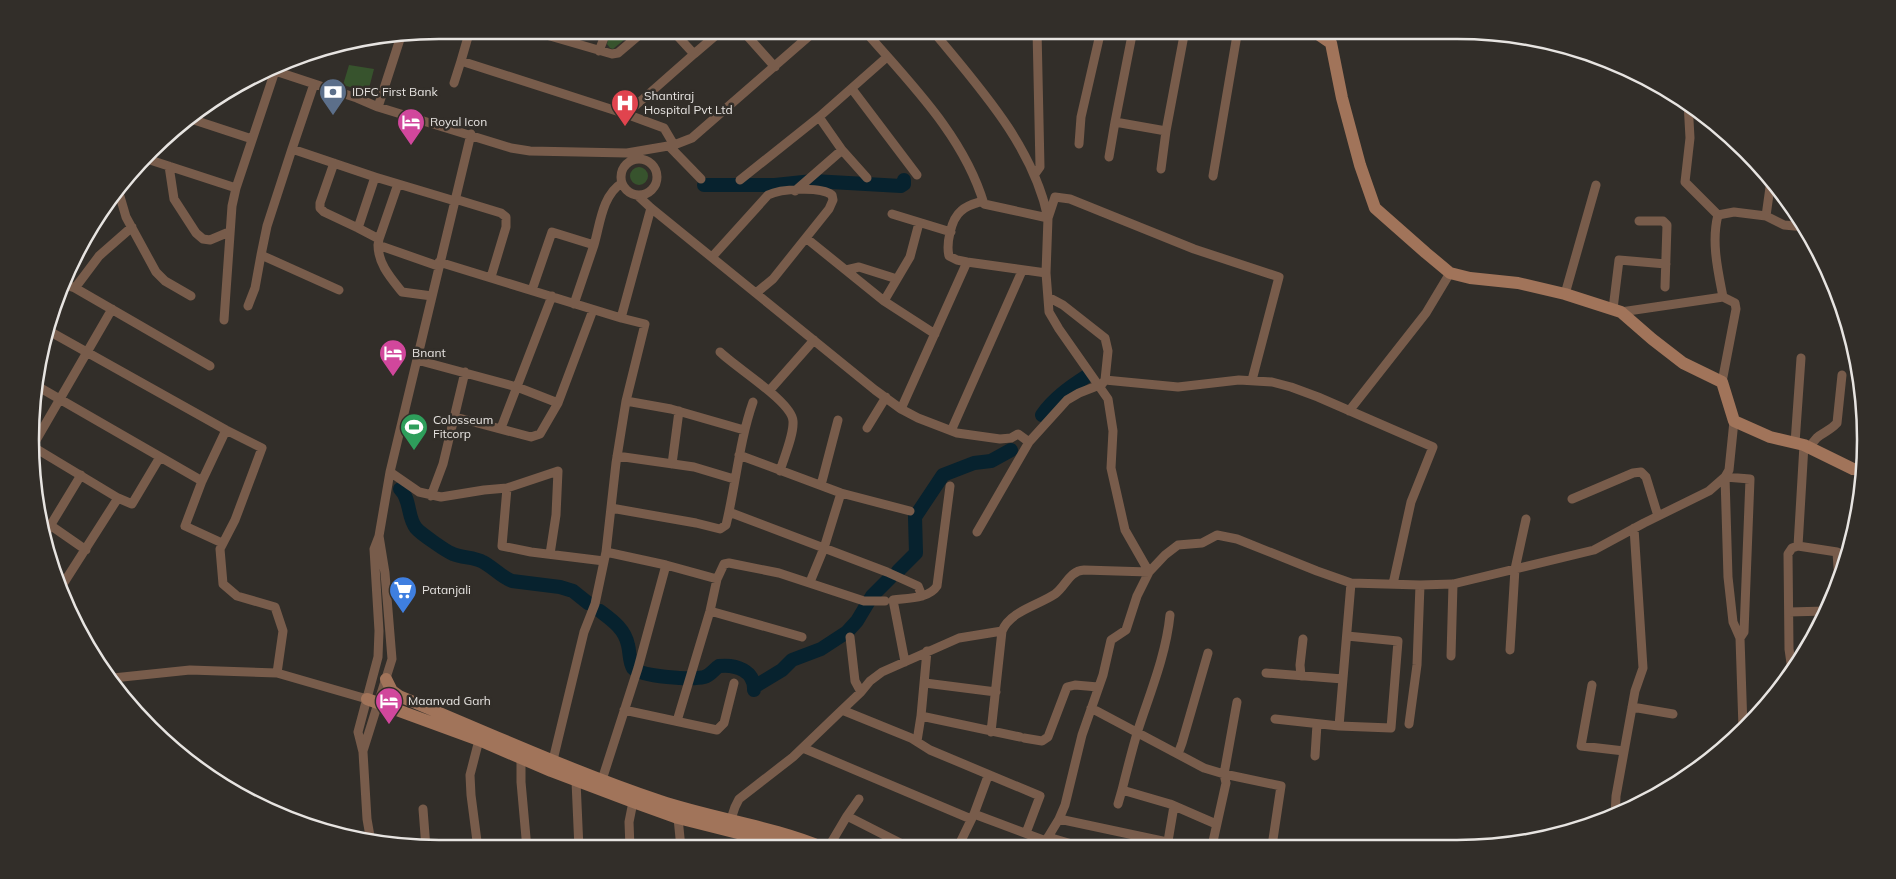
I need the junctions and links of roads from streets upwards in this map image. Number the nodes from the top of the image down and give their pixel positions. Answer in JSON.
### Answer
{"nodes":[{"id":1,"x":467,"y":39,"type":"edge"},
{"id":2,"x":567,"y":39,"type":"edge"},
{"id":3,"x":604,"y":39,"type":"edge"},
{"id":4,"x":634,"y":39,"type":"edge"},
{"id":5,"x":680,"y":39,"type":"edge"},
{"id":6,"x":712,"y":39,"type":"edge"},
{"id":7,"x":750,"y":39,"type":"edge"},
{"id":8,"x":806,"y":39,"type":"edge"},
{"id":9,"x":872,"y":39,"type":"edge"},
{"id":10,"x":939,"y":39,"type":"edge"},
{"id":11,"x":1037,"y":39,"type":"edge"},
{"id":12,"x":1099,"y":39,"type":"edge"},
{"id":13,"x":1131,"y":39,"type":"edge"},
{"id":14,"x":1183,"y":39,"type":"edge"},
{"id":15,"x":1236,"y":39,"type":"edge"},
{"id":16,"x":1325,"y":39,"type":"edge"},
{"id":17,"x":399,"y":41,"type":"edge"},
{"id":18,"x":599,"y":51,"type":"junction"},
{"id":19,"x":694,"y":54,"type":"junction"},
{"id":20,"x":888,"y":57,"type":"junction"},
{"id":21,"x":461,"y":61,"type":"junction"},
{"id":22,"x":775,"y":67,"type":"junction"},
{"id":23,"x":276,"y":73,"type":"edge"},
{"id":24,"x":271,"y":76,"type":"edge"},
{"id":25,"x":454,"y":83,"type":"dead end"},
{"id":26,"x":313,"y":86,"type":"junction"},
{"id":27,"x":852,"y":89,"type":"junction"},
{"id":28,"x":378,"y":106,"type":"junction"},
{"id":29,"x":1689,"y":113,"type":"edge"},
{"id":30,"x":626,"y":114,"type":"junction"},
{"id":31,"x":819,"y":117,"type":"junction"},
{"id":32,"x":197,"y":121,"type":"edge"},
{"id":33,"x":1115,"y":122,"type":"junction"},
{"id":34,"x":1166,"y":131,"type":"junction"},
{"id":35,"x":471,"y":134,"type":"junction"},
{"id":36,"x":252,"y":139,"type":"junction"},
{"id":37,"x":1079,"y":144,"type":"dead end"},
{"id":38,"x":672,"y":146,"type":"junction"},
{"id":39,"x":292,"y":149,"type":"junction"},
{"id":40,"x":842,"y":150,"type":"junction"},
{"id":41,"x":629,"y":157,"type":"junction"},
{"id":42,"x":1109,"y":157,"type":"dead end"},
{"id":43,"x":152,"y":161,"type":"edge"},
{"id":44,"x":334,"y":163,"type":"junction"},
{"id":45,"x":169,"y":166,"type":"junction"},
{"id":46,"x":1161,"y":169,"type":"dead end"},
{"id":47,"x":1035,"y":174,"type":"junction"},
{"id":48,"x":917,"y":175,"type":"dead end"},
{"id":49,"x":1213,"y":176,"type":"dead end"},
{"id":50,"x":375,"y":177,"type":"junction"},
{"id":51,"x":867,"y":178,"type":"dead end"},
{"id":52,"x":701,"y":179,"type":"dead end"},
{"id":53,"x":740,"y":180,"type":"dead end"},
{"id":54,"x":398,"y":184,"type":"junction"},
{"id":55,"x":622,"y":184,"type":"junction"},
{"id":56,"x":1596,"y":185,"type":"dead end"},
{"id":57,"x":236,"y":188,"type":"junction"},
{"id":58,"x":1770,"y":190,"type":"edge"},
{"id":59,"x":794,"y":191,"type":"junction"},
{"id":60,"x":637,"y":195,"type":"junction"},
{"id":61,"x":121,"y":198,"type":"edge"},
{"id":62,"x":455,"y":200,"type":"junction"},
{"id":63,"x":983,"y":200,"type":"junction"},
{"id":64,"x":651,"y":208,"type":"junction"},
{"id":65,"x":892,"y":214,"type":"dead end"},
{"id":66,"x":1718,"y":215,"type":"junction"},
{"id":67,"x":1766,"y":216,"type":"junction"},
{"id":68,"x":1048,"y":218,"type":"junction"},
{"id":69,"x":1639,"y":221,"type":"dead end"},
{"id":70,"x":919,"y":223,"type":"junction"},
{"id":71,"x":1796,"y":226,"type":"edge"},
{"id":72,"x":132,"y":227,"type":"junction"},
{"id":73,"x":358,"y":228,"type":"junction"},
{"id":74,"x":229,"y":232,"type":"junction"},
{"id":75,"x":951,"y":232,"type":"junction"},
{"id":76,"x":806,"y":238,"type":"junction"},
{"id":77,"x":379,"y":242,"type":"junction"},
{"id":78,"x":594,"y":245,"type":"junction"},
{"id":79,"x":261,"y":255,"type":"junction"},
{"id":80,"x":712,"y":257,"type":"junction"},
{"id":81,"x":967,"y":262,"type":"junction"},
{"id":82,"x":439,"y":264,"type":"junction"},
{"id":83,"x":1666,"y":264,"type":"junction"},
{"id":84,"x":846,"y":270,"type":"junction"},
{"id":85,"x":1022,"y":271,"type":"junction"},
{"id":86,"x":1046,"y":273,"type":"junction"},
{"id":87,"x":1450,"y":273,"type":"junction"},
{"id":88,"x":491,"y":277,"type":"junction"},
{"id":89,"x":897,"y":279,"type":"junction"},
{"id":90,"x":69,"y":286,"type":"edge"},
{"id":91,"x":1665,"y":287,"type":"dead end"},
{"id":92,"x":76,"y":288,"type":"junction"},
{"id":93,"x":339,"y":290,"type":"dead end"},
{"id":94,"x":532,"y":290,"type":"junction"},
{"id":95,"x":756,"y":293,"type":"junction"},
{"id":96,"x":1566,"y":294,"type":"junction"},
{"id":97,"x":191,"y":296,"type":"dead end"},
{"id":98,"x":432,"y":296,"type":"junction"},
{"id":99,"x":552,"y":296,"type":"junction"},
{"id":100,"x":1048,"y":297,"type":"junction"},
{"id":101,"x":1723,"y":297,"type":"junction"},
{"id":102,"x":884,"y":301,"type":"junction"},
{"id":103,"x":574,"y":304,"type":"junction"},
{"id":104,"x":248,"y":306,"type":"dead end"},
{"id":105,"x":112,"y":310,"type":"junction"},
{"id":106,"x":592,"y":310,"type":"junction"},
{"id":107,"x":1617,"y":311,"type":"junction"},
{"id":108,"x":621,"y":318,"type":"junction"},
{"id":109,"x":224,"y":320,"type":"dead end"},
{"id":110,"x":53,"y":333,"type":"edge"},
{"id":111,"x":935,"y":334,"type":"junction"},
{"id":112,"x":814,"y":340,"type":"junction"},
{"id":113,"x":720,"y":352,"type":"dead end"},
{"id":114,"x":87,"y":353,"type":"junction"},
{"id":115,"x":1801,"y":358,"type":"dead end"},
{"id":116,"x":417,"y":360,"type":"junction"},
{"id":117,"x":210,"y":366,"type":"dead end"},
{"id":118,"x":465,"y":372,"type":"junction"},
{"id":119,"x":1842,"y":375,"type":"dead end"},
{"id":120,"x":1252,"y":380,"type":"junction"},
{"id":121,"x":1722,"y":382,"type":"junction"},
{"id":122,"x":1102,"y":383,"type":"junction"},
{"id":123,"x":517,"y":387,"type":"junction"},
{"id":124,"x":42,"y":389,"type":"edge"},
{"id":125,"x":769,"y":391,"type":"junction"},
{"id":126,"x":886,"y":397,"type":"junction"},
{"id":127,"x":60,"y":400,"type":"junction"},
{"id":128,"x":626,"y":401,"type":"junction"},
{"id":129,"x":753,"y":402,"type":"dead end"},
{"id":130,"x":558,"y":403,"type":"junction"},
{"id":131,"x":901,"y":409,"type":"junction"},
{"id":132,"x":679,"y":411,"type":"junction"},
{"id":133,"x":1349,"y":411,"type":"junction"},
{"id":134,"x":455,"y":417,"type":"junction"},
{"id":135,"x":838,"y":420,"type":"dead end"},
{"id":136,"x":1734,"y":421,"type":"junction"},
{"id":137,"x":501,"y":428,"type":"junction"},
{"id":138,"x":867,"y":428,"type":"dead end"},
{"id":139,"x":226,"y":430,"type":"junction"},
{"id":140,"x":744,"y":430,"type":"junction"},
{"id":141,"x":951,"y":431,"type":"junction"},
{"id":142,"x":39,"y":435,"type":"edge"},
{"id":143,"x":1029,"y":442,"type":"junction"},
{"id":144,"x":1803,"y":445,"type":"junction"},
{"id":145,"x":39,"y":451,"type":"edge"},
{"id":146,"x":739,"y":455,"type":"junction"},
{"id":147,"x":617,"y":456,"type":"junction"},
{"id":148,"x":160,"y":457,"type":"junction"},
{"id":149,"x":672,"y":464,"type":"junction"},
{"id":150,"x":1856,"y":469,"type":"edge"},
{"id":151,"x":780,"y":471,"type":"junction"},
{"id":152,"x":390,"y":472,"type":"junction"},
{"id":153,"x":81,"y":475,"type":"junction"},
{"id":154,"x":1725,"y":477,"type":"junction"},
{"id":155,"x":734,"y":479,"type":"junction"},
{"id":156,"x":202,"y":481,"type":"junction"},
{"id":157,"x":821,"y":485,"type":"junction"},
{"id":158,"x":950,"y":486,"type":"dead end"},
{"id":159,"x":507,"y":488,"type":"junction"},
{"id":160,"x":841,"y":493,"type":"junction"},
{"id":161,"x":431,"y":496,"type":"junction"},
{"id":162,"x":118,"y":498,"type":"junction"},
{"id":163,"x":1572,"y":499,"type":"dead end"},
{"id":164,"x":610,"y":508,"type":"junction"},
{"id":165,"x":910,"y":510,"type":"dead end"},
{"id":166,"x":729,"y":512,"type":"junction"},
{"id":167,"x":1658,"y":516,"type":"junction"},
{"id":168,"x":1526,"y":519,"type":"dead end"},
{"id":169,"x":50,"y":525,"type":"junction"},
{"id":170,"x":48,"y":528,"type":"edge"},
{"id":171,"x":1634,"y":528,"type":"junction"},
{"id":172,"x":978,"y":532,"type":"dead end"},
{"id":173,"x":379,"y":536,"type":"junction"},
{"id":174,"x":222,"y":543,"type":"junction"},
{"id":175,"x":1798,"y":546,"type":"junction"},
{"id":176,"x":824,"y":548,"type":"junction"},
{"id":177,"x":86,"y":550,"type":"junction"},
{"id":178,"x":550,"y":554,"type":"junction"},
{"id":179,"x":605,"y":556,"type":"junction"},
{"id":180,"x":1838,"y":563,"type":"edge"},
{"id":181,"x":666,"y":565,"type":"junction"},
{"id":182,"x":1514,"y":569,"type":"junction"},
{"id":183,"x":1149,"y":572,"type":"junction"},
{"id":184,"x":717,"y":579,"type":"junction"},
{"id":185,"x":65,"y":581,"type":"dead end"},
{"id":186,"x":810,"y":582,"type":"junction"},
{"id":187,"x":1351,"y":582,"type":"junction"},
{"id":188,"x":1393,"y":584,"type":"junction"},
{"id":189,"x":1453,"y":584,"type":"junction"},
{"id":190,"x":1420,"y":585,"type":"junction"},
{"id":191,"x":922,"y":596,"type":"junction"},
{"id":192,"x":885,"y":601,"type":"dead end"},
{"id":193,"x":710,"y":611,"type":"junction"},
{"id":194,"x":1819,"y":611,"type":"edge"},
{"id":195,"x":1789,"y":612,"type":"junction"},
{"id":196,"x":1170,"y":615,"type":"dead end"},
{"id":197,"x":1002,"y":631,"type":"junction"},
{"id":198,"x":802,"y":636,"type":"dead end"},
{"id":199,"x":1347,"y":636,"type":"junction"},
{"id":200,"x":850,"y":637,"type":"dead end"},
{"id":201,"x":1740,"y":638,"type":"junction"},
{"id":202,"x":1303,"y":640,"type":"dead end"},
{"id":203,"x":1510,"y":650,"type":"dead end"},
{"id":204,"x":927,"y":651,"type":"junction"},
{"id":205,"x":1208,"y":654,"type":"dead end"},
{"id":206,"x":1451,"y":656,"type":"dead end"},
{"id":207,"x":1791,"y":661,"type":"edge"},
{"id":208,"x":905,"y":662,"type":"junction"},
{"id":209,"x":277,"y":673,"type":"junction"},
{"id":210,"x":1266,"y":673,"type":"dead end"},
{"id":211,"x":1301,"y":676,"type":"junction"},
{"id":212,"x":118,"y":678,"type":"edge"},
{"id":213,"x":386,"y":679,"type":"junction"},
{"id":214,"x":1343,"y":679,"type":"junction"},
{"id":215,"x":734,"y":683,"type":"dead end"},
{"id":216,"x":925,"y":683,"type":"junction"},
{"id":217,"x":1592,"y":685,"type":"dead end"},
{"id":218,"x":1098,"y":688,"type":"junction"},
{"id":219,"x":861,"y":692,"type":"junction"},
{"id":220,"x":996,"y":692,"type":"junction"},
{"id":221,"x":372,"y":700,"type":"junction"},
{"id":222,"x":1237,"y":702,"type":"dead end"},
{"id":223,"x":1632,"y":706,"type":"junction"},
{"id":224,"x":1091,"y":708,"type":"junction"},
{"id":225,"x":624,"y":710,"type":"junction"},
{"id":226,"x":842,"y":710,"type":"junction"},
{"id":227,"x":1673,"y":714,"type":"dead end"},
{"id":228,"x":921,"y":716,"type":"junction"},
{"id":229,"x":1275,"y":719,"type":"dead end"},
{"id":230,"x":1743,"y":720,"type":"edge"},
{"id":231,"x":677,"y":721,"type":"junction"},
{"id":232,"x":1317,"y":724,"type":"junction"},
{"id":233,"x":1409,"y":724,"type":"dead end"},
{"id":234,"x":1339,"y":726,"type":"junction"},
{"id":235,"x":991,"y":732,"type":"junction"},
{"id":236,"x":1137,"y":732,"type":"junction"},
{"id":237,"x":480,"y":740,"type":"junction"},
{"id":238,"x":917,"y":741,"type":"junction"},
{"id":239,"x":803,"y":748,"type":"junction"},
{"id":240,"x":1624,"y":752,"type":"junction"},
{"id":241,"x":1178,"y":754,"type":"junction"},
{"id":242,"x":1315,"y":756,"type":"dead end"},
{"id":243,"x":521,"y":758,"type":"junction"},
{"id":244,"x":553,"y":760,"type":"junction"},
{"id":245,"x":1224,"y":774,"type":"junction"},
{"id":246,"x":988,"y":776,"type":"junction"},
{"id":247,"x":576,"y":781,"type":"junction"},
{"id":248,"x":601,"y":785,"type":"junction"},
{"id":249,"x":1122,"y":790,"type":"junction"},
{"id":250,"x":859,"y":799,"type":"dead end"},
{"id":251,"x":633,"y":802,"type":"junction"},
{"id":252,"x":1118,"y":804,"type":"dead end"},
{"id":253,"x":1174,"y":806,"type":"junction"},
{"id":254,"x":1615,"y":808,"type":"edge"},
{"id":255,"x":423,"y":809,"type":"dead end"},
{"id":256,"x":847,"y":816,"type":"junction"},
{"id":257,"x":972,"y":816,"type":"junction"},
{"id":258,"x":678,"y":818,"type":"junction"},
{"id":259,"x":1059,"y":819,"type":"junction"},
{"id":260,"x":1216,"y":824,"type":"junction"},
{"id":261,"x":729,"y":826,"type":"junction"},
{"id":262,"x":1026,"y":833,"type":"junction"},
{"id":263,"x":369,"y":834,"type":"edge"},
{"id":264,"x":425,"y":839,"type":"edge"},
{"id":265,"x":477,"y":840,"type":"edge"},
{"id":266,"x":526,"y":840,"type":"edge"},
{"id":267,"x":579,"y":840,"type":"edge"},
{"id":268,"x":630,"y":840,"type":"edge"},
{"id":269,"x":680,"y":840,"type":"edge"},
{"id":270,"x":773,"y":840,"type":"edge"},
{"id":271,"x":803,"y":840,"type":"edge"},
{"id":272,"x":831,"y":840,"type":"edge"},
{"id":273,"x":893,"y":840,"type":"edge"},
{"id":274,"x":961,"y":840,"type":"edge"},
{"id":275,"x":1043,"y":840,"type":"edge"},
{"id":276,"x":1046,"y":840,"type":"edge"},
{"id":277,"x":1150,"y":840,"type":"edge"},
{"id":278,"x":1168,"y":840,"type":"edge"},
{"id":279,"x":1213,"y":840,"type":"edge"},
{"id":280,"x":1273,"y":840,"type":"edge"}],
"edges":[{"from":1,"to":21,"type":"street"},
{"from":2,"to":18,"type":"street"},
{"from":3,"to":18,"type":"street"},
{"from":4,"to":18,"type":"street"},
{"from":5,"to":19,"type":"street"},
{"from":6,"to":19,"type":"street"},
{"from":7,"to":22,"type":"street"},
{"from":8,"to":22,"type":"street"},
{"from":9,"to":20,"type":"street"},
{"from":10,"to":47,"type":"street"},
{"from":11,"to":47,"type":"street"},
{"from":12,"to":37,"type":"street"},
{"from":13,"to":33,"type":"street"},
{"from":14,"to":34,"type":"street"},
{"from":15,"to":49,"type":"street"},
{"from":16,"to":87,"type":"street"},
{"from":17,"to":28,"type":"street"},
{"from":19,"to":30,"type":"street"},
{"from":20,"to":27,"type":"street"},
{"from":20,"to":63,"type":"street"},
{"from":21,"to":25,"type":"street"},
{"from":21,"to":30,"type":"street"},
{"from":22,"to":38,"type":"street"},
{"from":23,"to":26,"type":"street"},
{"from":24,"to":36,"type":"street"},
{"from":26,"to":28,"type":"street"},
{"from":26,"to":39,"type":"street"},
{"from":27,"to":31,"type":"street"},
{"from":27,"to":48,"type":"street"},
{"from":28,"to":35,"type":"street"},
{"from":29,"to":66,"type":"street"},
{"from":30,"to":38,"type":"street"},
{"from":31,"to":40,"type":"street"},
{"from":31,"to":53,"type":"street"},
{"from":32,"to":36,"type":"street"},
{"from":33,"to":34,"type":"street"},
{"from":33,"to":42,"type":"street"},
{"from":34,"to":46,"type":"street"},
{"from":35,"to":41,"type":"street"},
{"from":35,"to":62,"type":"street"},
{"from":36,"to":57,"type":"street"},
{"from":38,"to":41,"type":"street"},
{"from":38,"to":52,"type":"street"},
{"from":39,"to":44,"type":"street"},
{"from":39,"to":79,"type":"street"},
{"from":40,"to":51,"type":"street"},
{"from":40,"to":59,"type":"street"},
{"from":41,"to":55,"type":"street"},
{"from":41,"to":60,"type":"street"},
{"from":43,"to":45,"type":"street"},
{"from":44,"to":50,"type":"street"},
{"from":44,"to":73,"type":"street"},
{"from":45,"to":57,"type":"street"},
{"from":45,"to":74,"type":"street"},
{"from":47,"to":68,"type":"street"},
{"from":50,"to":54,"type":"street"},
{"from":50,"to":73,"type":"street"},
{"from":54,"to":62,"type":"street"},
{"from":54,"to":77,"type":"street"},
{"from":55,"to":60,"type":"street"},
{"from":55,"to":78,"type":"street"},
{"from":56,"to":96,"type":"street"},
{"from":57,"to":74,"type":"street"},
{"from":58,"to":67,"type":"street"},
{"from":59,"to":76,"type":"street"},
{"from":59,"to":80,"type":"street"},
{"from":60,"to":64,"type":"street"},
{"from":61,"to":72,"type":"street"},
{"from":62,"to":82,"type":"street"},
{"from":62,"to":88,"type":"street"},
{"from":63,"to":68,"type":"street"},
{"from":63,"to":75,"type":"street"},
{"from":64,"to":80,"type":"street"},
{"from":64,"to":108,"type":"street"},
{"from":65,"to":70,"type":"street"},
{"from":66,"to":67,"type":"street"},
{"from":66,"to":101,"type":"street"},
{"from":67,"to":71,"type":"street"},
{"from":68,"to":86,"type":"street"},
{"from":68,"to":120,"type":"street"},
{"from":69,"to":83,"type":"street"},
{"from":70,"to":75,"type":"street"},
{"from":70,"to":89,"type":"street"},
{"from":72,"to":92,"type":"street"},
{"from":72,"to":97,"type":"street"},
{"from":73,"to":77,"type":"street"},
{"from":74,"to":109,"type":"street"},
{"from":75,"to":81,"type":"street"},
{"from":76,"to":84,"type":"street"},
{"from":76,"to":95,"type":"street"},
{"from":77,"to":82,"type":"street"},
{"from":77,"to":98,"type":"street"},
{"from":78,"to":94,"type":"street"},
{"from":78,"to":103,"type":"street"},
{"from":79,"to":93,"type":"street"},
{"from":79,"to":104,"type":"street"},
{"from":80,"to":95,"type":"street"},
{"from":81,"to":85,"type":"street"},
{"from":81,"to":111,"type":"street"},
{"from":82,"to":88,"type":"street"},
{"from":82,"to":98,"type":"street"},
{"from":83,"to":91,"type":"street"},
{"from":83,"to":107,"type":"street"},
{"from":84,"to":89,"type":"street"},
{"from":84,"to":102,"type":"street"},
{"from":85,"to":86,"type":"street"},
{"from":85,"to":141,"type":"street"},
{"from":86,"to":100,"type":"street"},
{"from":87,"to":96,"type":"street"},
{"from":87,"to":133,"type":"street"},
{"from":88,"to":94,"type":"street"},
{"from":89,"to":102,"type":"street"},
{"from":90,"to":92,"type":"street"},
{"from":92,"to":105,"type":"street"},
{"from":94,"to":99,"type":"street"},
{"from":95,"to":112,"type":"street"},
{"from":96,"to":107,"type":"street"},
{"from":98,"to":116,"type":"street"},
{"from":99,"to":103,"type":"street"},
{"from":99,"to":123,"type":"street"},
{"from":100,"to":122,"type":"street"},
{"from":100,"to":122,"type":"street"},
{"from":101,"to":107,"type":"street"},
{"from":101,"to":121,"type":"street"},
{"from":102,"to":111,"type":"street"},
{"from":103,"to":106,"type":"street"},
{"from":105,"to":114,"type":"street"},
{"from":105,"to":117,"type":"street"},
{"from":106,"to":108,"type":"street"},
{"from":106,"to":130,"type":"street"},
{"from":107,"to":121,"type":"street"},
{"from":108,"to":128,"type":"street"},
{"from":110,"to":114,"type":"street"},
{"from":111,"to":131,"type":"street"},
{"from":112,"to":125,"type":"street"},
{"from":112,"to":126,"type":"street"},
{"from":113,"to":125,"type":"street"},
{"from":114,"to":127,"type":"street"},
{"from":114,"to":139,"type":"street"},
{"from":115,"to":144,"type":"street"},
{"from":116,"to":118,"type":"street"},
{"from":116,"to":152,"type":"street"},
{"from":118,"to":123,"type":"street"},
{"from":118,"to":134,"type":"street"},
{"from":119,"to":144,"type":"street"},
{"from":120,"to":122,"type":"street"},
{"from":120,"to":133,"type":"street"},
{"from":121,"to":136,"type":"street"},
{"from":122,"to":143,"type":"street"},
{"from":122,"to":183,"type":"street"},
{"from":123,"to":130,"type":"street"},
{"from":123,"to":137,"type":"street"},
{"from":124,"to":127,"type":"street"},
{"from":125,"to":151,"type":"street"},
{"from":126,"to":131,"type":"street"},
{"from":126,"to":138,"type":"street"},
{"from":127,"to":142,"type":"street"},
{"from":127,"to":148,"type":"street"},
{"from":128,"to":132,"type":"street"},
{"from":128,"to":147,"type":"street"},
{"from":129,"to":140,"type":"street"},
{"from":130,"to":137,"type":"street"},
{"from":131,"to":141,"type":"street"},
{"from":132,"to":140,"type":"street"},
{"from":132,"to":149,"type":"street"},
{"from":133,"to":188,"type":"street"},
{"from":134,"to":137,"type":"street"},
{"from":134,"to":161,"type":"street"},
{"from":135,"to":157,"type":"street"},
{"from":136,"to":144,"type":"street"},
{"from":136,"to":154,"type":"street"},
{"from":139,"to":156,"type":"street"},
{"from":139,"to":174,"type":"street"},
{"from":140,"to":146,"type":"street"},
{"from":141,"to":143,"type":"street"},
{"from":143,"to":172,"type":"street"},
{"from":144,"to":150,"type":"street"},
{"from":144,"to":175,"type":"street"},
{"from":145,"to":153,"type":"street"},
{"from":146,"to":151,"type":"street"},
{"from":146,"to":155,"type":"street"},
{"from":147,"to":149,"type":"street"},
{"from":147,"to":164,"type":"street"},
{"from":148,"to":156,"type":"street"},
{"from":148,"to":162,"type":"street"},
{"from":149,"to":155,"type":"street"},
{"from":151,"to":157,"type":"street"},
{"from":152,"to":161,"type":"street"},
{"from":152,"to":173,"type":"street"},
{"from":153,"to":162,"type":"street"},
{"from":153,"to":169,"type":"street"},
{"from":154,"to":167,"type":"street"},
{"from":154,"to":201,"type":"street"},
{"from":154,"to":201,"type":"street"},
{"from":155,"to":166,"type":"street"},
{"from":156,"to":174,"type":"street"},
{"from":157,"to":160,"type":"street"},
{"from":158,"to":191,"type":"street"},
{"from":159,"to":161,"type":"street"},
{"from":159,"to":178,"type":"street"},
{"from":159,"to":178,"type":"street"},
{"from":160,"to":165,"type":"street"},
{"from":160,"to":176,"type":"street"},
{"from":162,"to":177,"type":"street"},
{"from":163,"to":167,"type":"street"},
{"from":164,"to":166,"type":"street"},
{"from":164,"to":179,"type":"street"},
{"from":166,"to":176,"type":"street"},
{"from":167,"to":171,"type":"street"},
{"from":168,"to":182,"type":"street"},
{"from":169,"to":170,"type":"street"},
{"from":169,"to":177,"type":"street"},
{"from":171,"to":182,"type":"street"},
{"from":171,"to":223,"type":"street"},
{"from":173,"to":213,"type":"street"},
{"from":173,"to":221,"type":"street"},
{"from":174,"to":209,"type":"street"},
{"from":175,"to":180,"type":"street"},
{"from":175,"to":195,"type":"street"},
{"from":176,"to":186,"type":"street"},
{"from":176,"to":191,"type":"street"},
{"from":177,"to":185,"type":"street"},
{"from":178,"to":179,"type":"street"},
{"from":179,"to":181,"type":"street"},
{"from":179,"to":244,"type":"street"},
{"from":181,"to":184,"type":"street"},
{"from":181,"to":225,"type":"street"},
{"from":182,"to":189,"type":"street"},
{"from":182,"to":203,"type":"street"},
{"from":183,"to":187,"type":"street"},
{"from":183,"to":197,"type":"street"},
{"from":183,"to":218,"type":"street"},
{"from":184,"to":186,"type":"street"},
{"from":184,"to":193,"type":"street"},
{"from":186,"to":192,"type":"street"},
{"from":187,"to":188,"type":"street"},
{"from":187,"to":199,"type":"street"},
{"from":188,"to":190,"type":"street"},
{"from":189,"to":190,"type":"street"},
{"from":189,"to":206,"type":"street"},
{"from":190,"to":233,"type":"street"},
{"from":191,"to":208,"type":"street"},
{"from":193,"to":198,"type":"street"},
{"from":193,"to":231,"type":"street"},
{"from":194,"to":195,"type":"street"},
{"from":195,"to":207,"type":"street"},
{"from":196,"to":236,"type":"street"},
{"from":197,"to":204,"type":"street"},
{"from":197,"to":220,"type":"street"},
{"from":199,"to":214,"type":"street"},
{"from":199,"to":234,"type":"street"},
{"from":200,"to":219,"type":"street"},
{"from":201,"to":230,"type":"street"},
{"from":202,"to":211,"type":"street"},
{"from":204,"to":208,"type":"street"},
{"from":204,"to":216,"type":"street"},
{"from":205,"to":241,"type":"street"},
{"from":208,"to":219,"type":"street"},
{"from":209,"to":212,"type":"street"},
{"from":209,"to":221,"type":"street"},
{"from":210,"to":211,"type":"street"},
{"from":211,"to":214,"type":"street"},
{"from":213,"to":221,"type":"street"},
{"from":213,"to":244,"type":"street"},
{"from":214,"to":234,"type":"street"},
{"from":215,"to":231,"type":"street"},
{"from":216,"to":220,"type":"street"},
{"from":216,"to":228,"type":"street"},
{"from":217,"to":240,"type":"street"},
{"from":218,"to":224,"type":"street"},
{"from":218,"to":235,"type":"street"},
{"from":219,"to":226,"type":"street"},
{"from":220,"to":235,"type":"street"},
{"from":221,"to":237,"type":"street"},
{"from":221,"to":263,"type":"street"},
{"from":222,"to":245,"type":"street"},
{"from":223,"to":227,"type":"street"},
{"from":223,"to":240,"type":"street"},
{"from":224,"to":236,"type":"street"},
{"from":224,"to":259,"type":"street"},
{"from":225,"to":231,"type":"street"},
{"from":225,"to":248,"type":"street"},
{"from":226,"to":238,"type":"street"},
{"from":226,"to":239,"type":"street"},
{"from":228,"to":235,"type":"street"},
{"from":228,"to":238,"type":"street"},
{"from":229,"to":232,"type":"street"},
{"from":232,"to":234,"type":"street"},
{"from":232,"to":242,"type":"street"},
{"from":236,"to":241,"type":"street"},
{"from":236,"to":249,"type":"street"},
{"from":237,"to":243,"type":"street"},
{"from":237,"to":265,"type":"street"},
{"from":238,"to":246,"type":"street"},
{"from":239,"to":257,"type":"street"},
{"from":239,"to":261,"type":"street"},
{"from":240,"to":254,"type":"street"},
{"from":241,"to":245,"type":"street"},
{"from":243,"to":247,"type":"street"},
{"from":243,"to":266,"type":"street"},
{"from":244,"to":248,"type":"street"},
{"from":245,"to":260,"type":"street"},
{"from":245,"to":280,"type":"street"},
{"from":246,"to":257,"type":"street"},
{"from":246,"to":262,"type":"street"},
{"from":247,"to":248,"type":"street"},
{"from":247,"to":267,"type":"street"},
{"from":248,"to":251,"type":"street"},
{"from":248,"to":261,"type":"street"},
{"from":249,"to":252,"type":"street"},
{"from":249,"to":253,"type":"street"},
{"from":250,"to":256,"type":"street"},
{"from":251,"to":258,"type":"street"},
{"from":251,"to":268,"type":"street"},
{"from":253,"to":260,"type":"street"},
{"from":253,"to":278,"type":"street"},
{"from":255,"to":264,"type":"street"},
{"from":256,"to":272,"type":"street"},
{"from":256,"to":273,"type":"street"},
{"from":257,"to":262,"type":"street"},
{"from":257,"to":274,"type":"street"},
{"from":258,"to":261,"type":"street"},
{"from":258,"to":269,"type":"street"},
{"from":259,"to":276,"type":"street"},
{"from":259,"to":277,"type":"street"},
{"from":260,"to":279,"type":"street"},
{"from":261,"to":270,"type":"street"},
{"from":261,"to":271,"type":"street"},
{"from":262,"to":275,"type":"street"}]}
